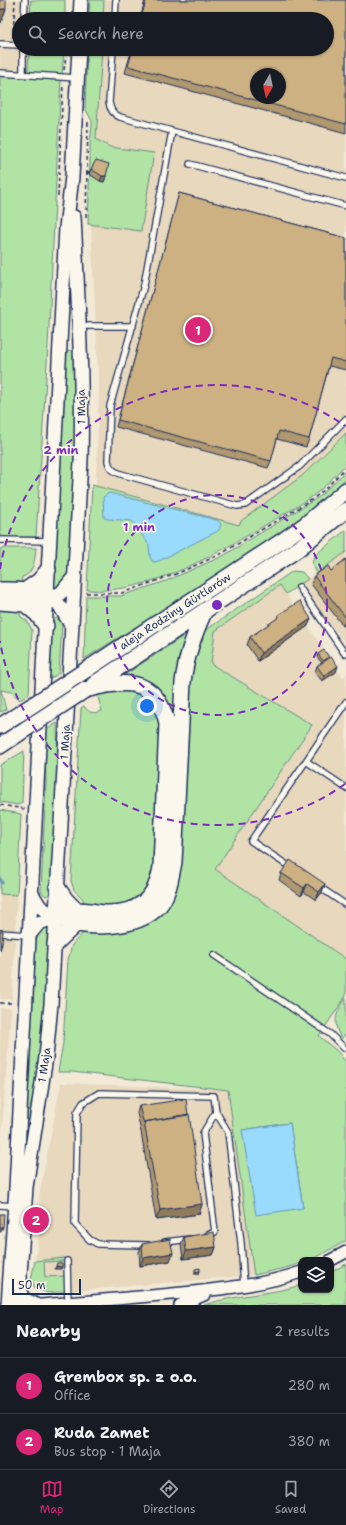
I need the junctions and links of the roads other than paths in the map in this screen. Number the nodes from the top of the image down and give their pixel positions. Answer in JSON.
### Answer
{"nodes":[{"id":1,"x":25,"y":0,"type":"edge"},
{"id":2,"x":81,"y":0,"type":"edge"},
{"id":3,"x":116,"y":0,"type":"edge"},
{"id":4,"x":24,"y":12,"type":"edge"},
{"id":5,"x":80,"y":12,"type":"edge"},
{"id":6,"x":115,"y":12,"type":"edge"},
{"id":7,"x":0,"y":44,"type":"edge"},
{"id":8,"x":12,"y":45,"type":"edge"},
{"id":9,"x":23,"y":56,"type":"edge"},
{"id":10,"x":79,"y":56,"type":"edge"},
{"id":11,"x":112,"y":56,"type":"edge"},
{"id":12,"x":0,"y":73,"type":"edge"},
{"id":13,"x":23,"y":74,"type":"junction"},
{"id":14,"x":77,"y":78,"type":"junction"},
{"id":15,"x":172,"y":131,"type":"junction"},
{"id":16,"x":190,"y":164,"type":"dead end"},
{"id":17,"x":72,"y":177,"type":"junction"},
{"id":18,"x":346,"y":178,"type":"edge"},
{"id":19,"x":346,"y":206,"type":"edge"},
{"id":20,"x":79,"y":326,"type":"junction"},
{"id":21,"x":132,"y":326,"type":"junction"},
{"id":22,"x":346,"y":419,"type":"edge"},
{"id":23,"x":346,"y":490,"type":"edge"},
{"id":24,"x":346,"y":510,"type":"edge"},
{"id":25,"x":0,"y":540,"type":"edge"},
{"id":26,"x":50,"y":541,"type":"junction"},
{"id":27,"x":48,"y":570,"type":"junction"},
{"id":28,"x":74,"y":577,"type":"junction"},
{"id":29,"x":299,"y":587,"type":"dead end"},
{"id":30,"x":0,"y":590,"type":"edge"},
{"id":31,"x":26,"y":597,"type":"junction"},
{"id":32,"x":47,"y":599,"type":"junction"},
{"id":33,"x":0,"y":602,"type":"edge"},
{"id":34,"x":205,"y":610,"type":"junction"},
{"id":35,"x":71,"y":625,"type":"junction"},
{"id":36,"x":46,"y":626,"type":"junction"},
{"id":37,"x":346,"y":653,"type":"edge"},
{"id":38,"x":85,"y":690,"type":"junction"},
{"id":39,"x":346,"y":702,"type":"edge"},
{"id":40,"x":19,"y":714,"type":"junction"},
{"id":41,"x":0,"y":717,"type":"edge"},
{"id":42,"x":0,"y":726,"type":"edge"},
{"id":43,"x":0,"y":746,"type":"edge"},
{"id":44,"x":306,"y":761,"type":"junction"},
{"id":45,"x":346,"y":788,"type":"edge"},
{"id":46,"x":295,"y":871,"type":"edge"},
{"id":47,"x":314,"y":884,"type":"edge"},
{"id":48,"x":57,"y":887,"type":"junction"},
{"id":49,"x":32,"y":894,"type":"junction"},
{"id":50,"x":346,"y":905,"type":"edge"},
{"id":51,"x":56,"y":917,"type":"junction"},
{"id":52,"x":76,"y":917,"type":"junction"},
{"id":53,"x":0,"y":933,"type":"edge"},
{"id":54,"x":29,"y":935,"type":"junction"},
{"id":55,"x":55,"y":944,"type":"junction"},
{"id":56,"x":214,"y":955,"type":"dead end"},
{"id":57,"x":345,"y":1049,"type":"edge"},
{"id":58,"x":216,"y":1112,"type":"junction"},
{"id":59,"x":0,"y":1205,"type":"edge"},
{"id":60,"x":15,"y":1206,"type":"junction"},
{"id":61,"x":161,"y":1243,"type":"edge"},
{"id":62,"x":154,"y":1244,"type":"edge"},
{"id":63,"x":346,"y":1252,"type":"edge"},
{"id":64,"x":334,"y":1258,"type":"edge"},
{"id":65,"x":67,"y":1261,"type":"dead end"},
{"id":66,"x":298,"y":1273,"type":"edge"},
{"id":67,"x":244,"y":1286,"type":"junction"},
{"id":68,"x":218,"y":1290,"type":"junction"},
{"id":69,"x":20,"y":1299,"type":"edge"},
{"id":70,"x":68,"y":1303,"type":"junction"},
{"id":71,"x":8,"y":1305,"type":"edge"},
{"id":72,"x":40,"y":1305,"type":"edge"},
{"id":73,"x":180,"y":1305,"type":"edge"}],
"edges":[{"from":1,"to":4,"type":"lane"},
{"from":2,"to":5,"type":"street"},
{"from":3,"to":6,"type":"lane"},
{"from":7,"to":8,"type":"lane"},
{"from":9,"to":13,"type":"lane"},
{"from":10,"to":14,"type":"street","name":"1 Maja"},
{"from":11,"to":15,"type":"lane"},
{"from":12,"to":13,"type":"lane"},
{"from":13,"to":14,"type":"lane"},
{"from":14,"to":17,"type":"street","name":"1 Maja"},
{"from":15,"to":18,"type":"lane"},
{"from":15,"to":21,"type":"lane"},
{"from":16,"to":19,"type":"lane"},
{"from":17,"to":20,"type":"street","name":"1 Maja"},
{"from":17,"to":26,"type":"street","name":"1 Maja"},
{"from":20,"to":21,"type":"lane"},
{"from":20,"to":28,"type":"street","name":"1 Maja"},
{"from":21,"to":22,"type":"lane"},
{"from":23,"to":40,"type":"main road","name":"aleja Rodziny Gürtlerów","bridge":true},
{"from":24,"to":34,"type":"main road","name":"aleja Rodziny Gürtlerów"},
{"from":25,"to":26,"type":"lane"},
{"from":26,"to":27,"type":"street","name":"1 Maja"},
{"from":27,"to":31,"type":"main road"},
{"from":27,"to":32,"type":"street","name":"1 Maja"},
{"from":28,"to":32,"type":"street"},
{"from":28,"to":35,"type":"street","name":"1 Maja"},
{"from":29,"to":37,"type":"lane"},
{"from":30,"to":31,"type":"main road"},
{"from":31,"to":32,"type":"main road"},
{"from":31,"to":33,"type":"main road"},
{"from":31,"to":36,"type":"main road"},
{"from":32,"to":35,"type":"street"},
{"from":32,"to":36,"type":"street","name":"1 Maja"},
{"from":34,"to":38,"type":"main road","name":"aleja Rodziny Gürtlerów"},
{"from":34,"to":52,"type":"main road"},
{"from":35,"to":48,"type":"street","name":"1 Maja"},
{"from":36,"to":49,"type":"street","name":"1 Maja"},
{"from":38,"to":43,"type":"main road","name":"aleja Rodziny Gürtlerów","bridge":true},
{"from":38,"to":52,"type":"main road"},
{"from":39,"to":44,"type":"lane"},
{"from":40,"to":41,"type":"main road"},
{"from":40,"to":42,"type":"main road","name":"aleja Rodziny Gürtlerów"},
{"from":44,"to":45,"type":"lane"},
{"from":44,"to":46,"type":"lane"},
{"from":47,"to":50,"type":"lane"},
{"from":48,"to":51,"type":"street","name":"1 Maja"},
{"from":48,"to":52,"type":"main road"},
{"from":49,"to":51,"type":"street"},
{"from":49,"to":54,"type":"street","name":"1 Maja"},
{"from":51,"to":52,"type":"main road"},
{"from":51,"to":54,"type":"street"},
{"from":51,"to":55,"type":"street","name":"1 Maja"},
{"from":52,"to":55,"type":"main road"},
{"from":53,"to":54,"type":"lane"},
{"from":54,"to":60,"type":"street","name":"1 Maja"},
{"from":55,"to":69,"type":"street","name":"1 Maja"},
{"from":56,"to":57,"type":"lane"},
{"from":58,"to":61,"type":"lane"},
{"from":58,"to":62,"type":"lane"},
{"from":58,"to":67,"type":"lane"},
{"from":59,"to":60,"type":"lane"},
{"from":60,"to":71,"type":"street","name":"1 Maja"},
{"from":63,"to":64,"type":"street"},
{"from":65,"to":70,"type":"lane"},
{"from":66,"to":67,"type":"street"},
{"from":67,"to":68,"type":"street"},
{"from":68,"to":70,"type":"street"},
{"from":68,"to":73,"type":"street"},
{"from":69,"to":72,"type":"street"},
{"from":70,"to":72,"type":"street"}]}
